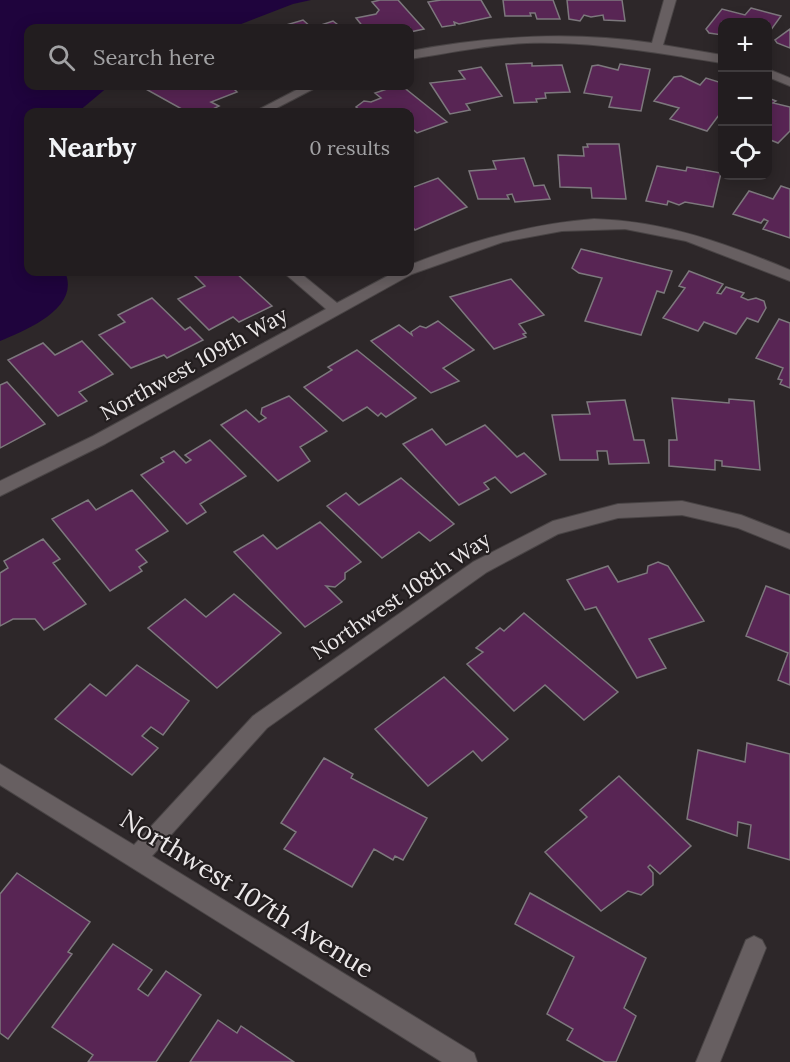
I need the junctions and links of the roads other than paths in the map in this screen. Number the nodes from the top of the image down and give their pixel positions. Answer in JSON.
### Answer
{"nodes":[{"id":1,"x":670,"y":0,"type":"edge"},
{"id":2,"x":657,"y":45,"type":"junction"},
{"id":3,"x":414,"y":54,"type":"edge"},
{"id":4,"x":718,"y":58,"type":"edge"},
{"id":5,"x":772,"y":75,"type":"edge"},
{"id":6,"x":790,"y":82,"type":"edge"},
{"id":7,"x":305,"y":90,"type":"edge"},
{"id":8,"x":268,"y":108,"type":"edge"},
{"id":9,"x":414,"y":268,"type":"edge"},
{"id":10,"x":295,"y":276,"type":"edge"},
{"id":11,"x":399,"y":276,"type":"edge"},
{"id":12,"x":790,"y":276,"type":"edge"},
{"id":13,"x":336,"y":310,"type":"junction"},
{"id":14,"x":0,"y":489,"type":"edge"},
{"id":15,"x":790,"y":542,"type":"edge"},
{"id":16,"x":0,"y":774,"type":"edge"},
{"id":17,"x":135,"y":859,"type":"junction"},
{"id":18,"x":754,"y":948,"type":"dead end"},
{"id":19,"x":465,"y":1062,"type":"edge"},
{"id":20,"x":708,"y":1062,"type":"edge"}],
"edges":[{"from":1,"to":2,"type":"street"},
{"from":2,"to":3,"type":"street"},
{"from":2,"to":4,"type":"street"},
{"from":5,"to":6,"type":"street"},
{"from":7,"to":8,"type":"street"},
{"from":9,"to":12,"type":"street","name":"Northwest 109th Way"},
{"from":10,"to":13,"type":"street"},
{"from":11,"to":13,"type":"street","name":"Northwest 109th Way"},
{"from":13,"to":14,"type":"street","name":"Northwest 109th Way"},
{"from":15,"to":17,"type":"street","name":"Northwest 108th Way"},
{"from":16,"to":17,"type":"street","name":"Northwest 107th Avenue"},
{"from":17,"to":19,"type":"street","name":"Northwest 107th Avenue"},
{"from":18,"to":20,"type":"street"}]}
